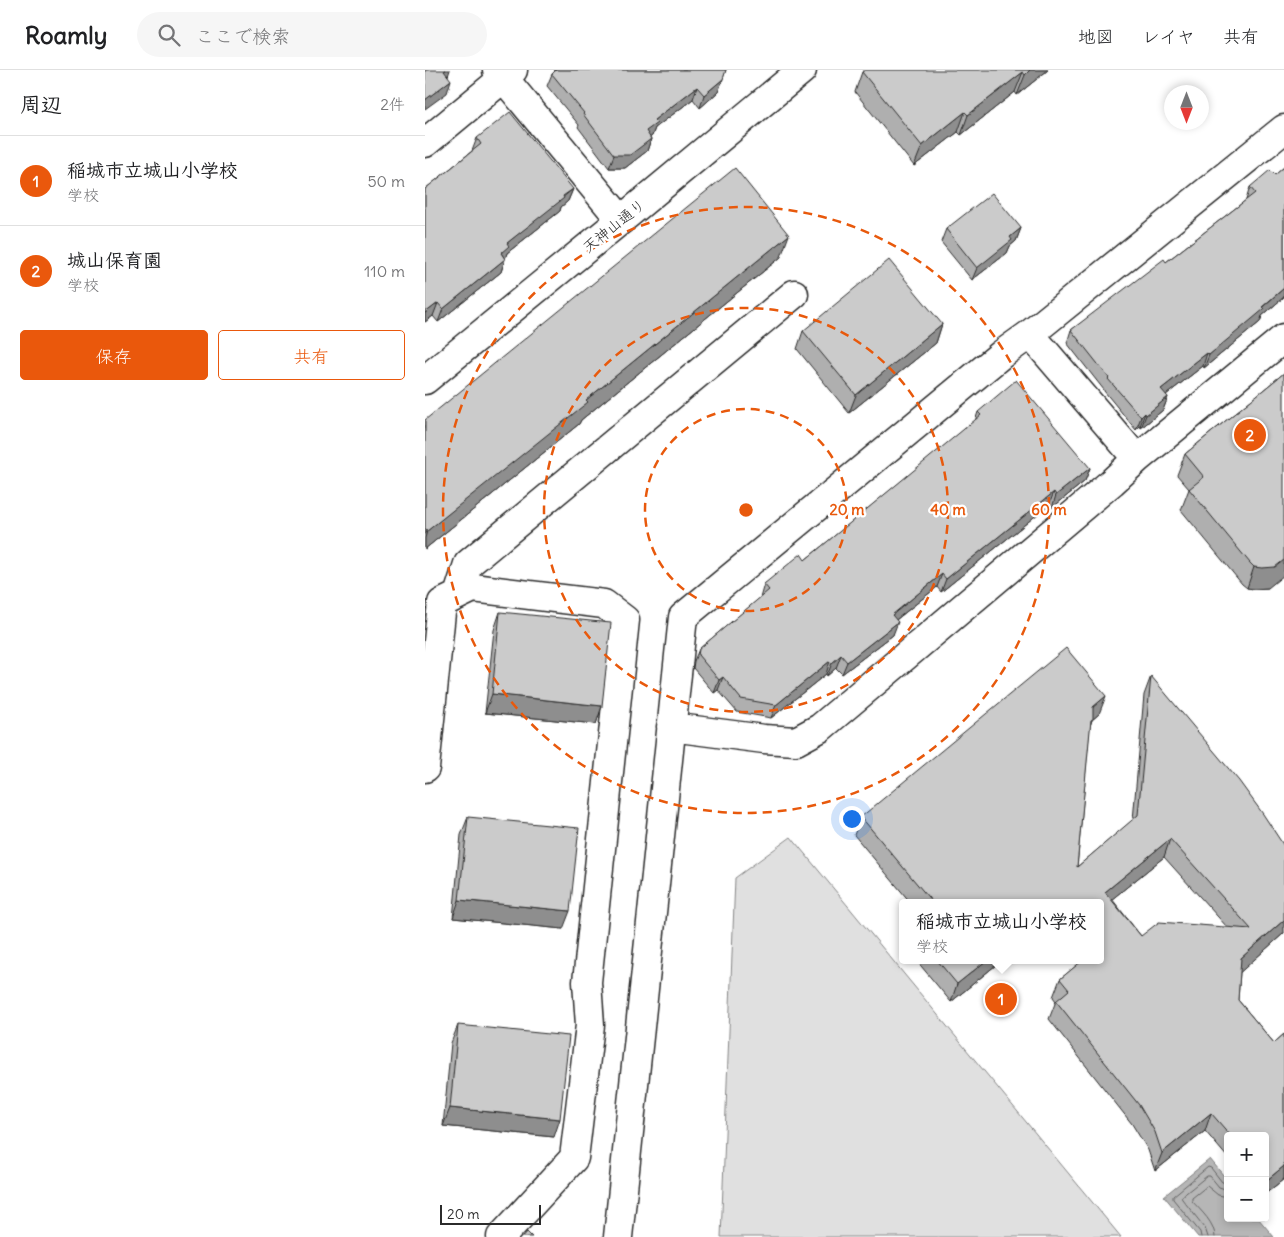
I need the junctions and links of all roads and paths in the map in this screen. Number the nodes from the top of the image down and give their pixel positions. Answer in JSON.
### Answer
{"nodes":[{"id":1,"x":802,"y":70,"type":"edge"},
{"id":2,"x":505,"y":72,"type":"edge"},
{"id":3,"x":1284,"y":129,"type":"edge"},
{"id":4,"x":425,"y":142,"type":"edge"},
{"id":5,"x":621,"y":220,"type":"junction"},
{"id":6,"x":794,"y":294,"type":"dead end"},
{"id":7,"x":1030,"y":334,"type":"junction"},
{"id":8,"x":1284,"y":338,"type":"edge"},
{"id":9,"x":425,"y":380,"type":"edge"},
{"id":10,"x":1137,"y":459,"type":"junction"},
{"id":11,"x":458,"y":596,"type":"junction"},
{"id":12,"x":671,"y":727,"type":"junction"},
{"id":13,"x":425,"y":768,"type":"edge"},
{"id":14,"x":501,"y":1237,"type":"edge"},
{"id":15,"x":618,"y":1237,"type":"edge"}],
"edges":[{"from":1,"to":5,"type":"street","name":"天神山通り"},
{"from":2,"to":4,"type":"street"},
{"from":2,"to":5,"type":"street"},
{"from":3,"to":7,"type":"street"},
{"from":5,"to":9,"type":"street","name":"天神山通り"},
{"from":6,"to":11,"type":"street"},
{"from":7,"to":10,"type":"street"},
{"from":7,"to":12,"type":"street"},
{"from":8,"to":10,"type":"street"},
{"from":10,"to":12,"type":"street"},
{"from":11,"to":13,"type":"street"},
{"from":11,"to":14,"type":"street"},
{"from":12,"to":15,"type":"street"}]}
